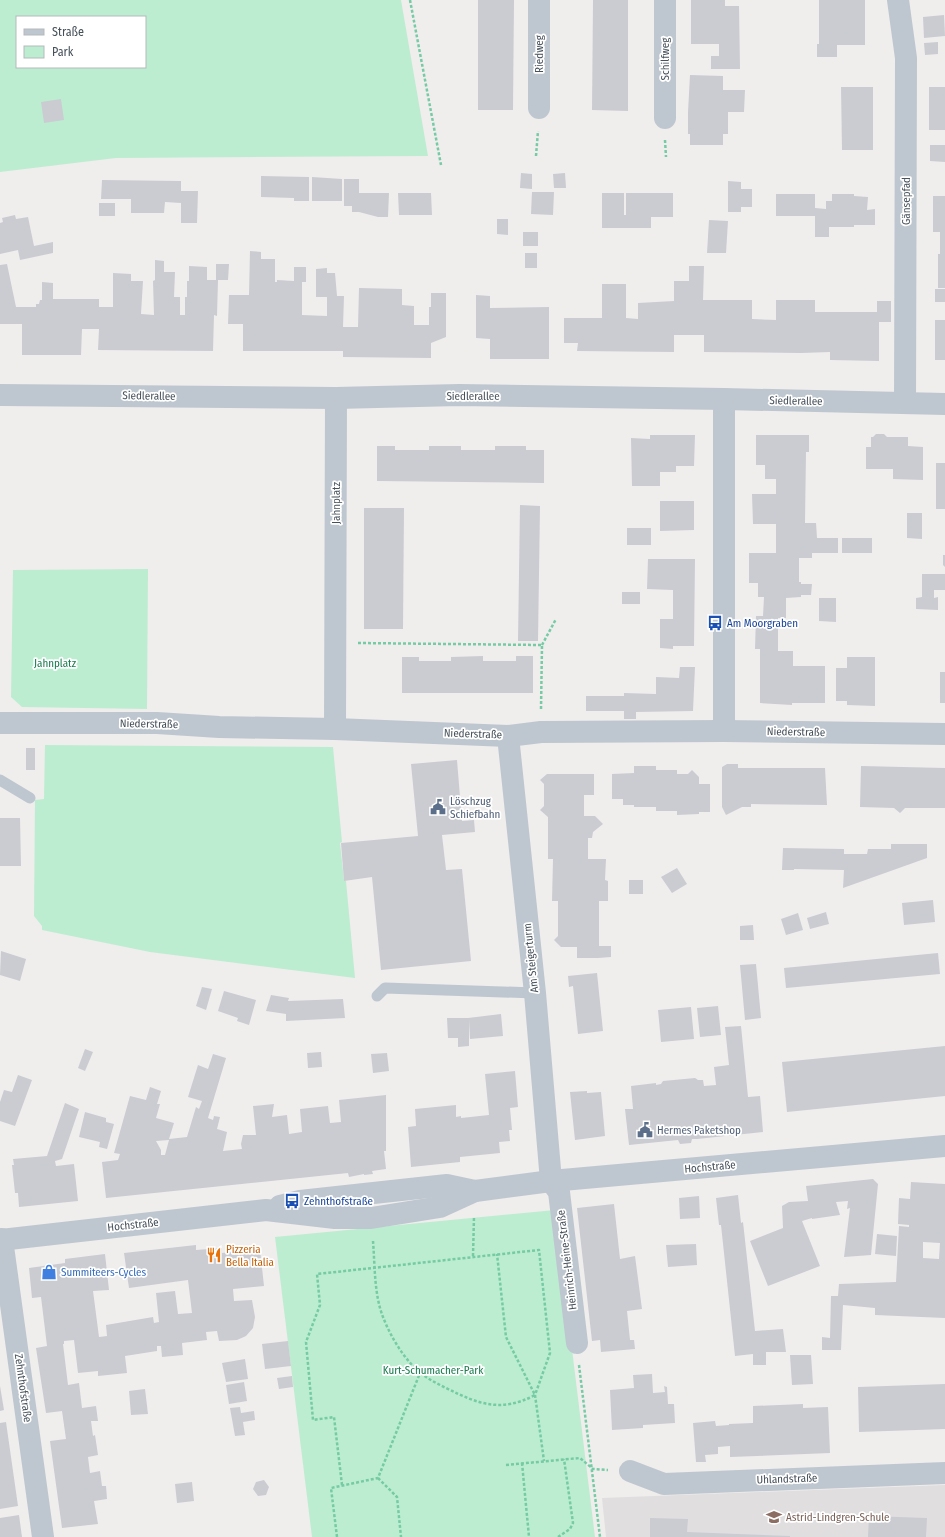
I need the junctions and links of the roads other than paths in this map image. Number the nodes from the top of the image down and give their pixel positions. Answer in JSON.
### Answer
{"nodes":[{"id":1,"x":539,"y":0,"type":"edge"},
{"id":2,"x":665,"y":0,"type":"edge"},
{"id":3,"x":898,"y":0,"type":"edge"},
{"id":4,"x":539,"y":108,"type":"dead end"},
{"id":5,"x":665,"y":118,"type":"dead end"},
{"id":6,"x":0,"y":395,"type":"edge"},
{"id":7,"x":336,"y":398,"type":"junction"},
{"id":8,"x":724,"y":399,"type":"junction"},
{"id":9,"x":905,"y":403,"type":"junction"},
{"id":10,"x":945,"y":404,"type":"edge"},
{"id":11,"x":0,"y":723,"type":"edge"},
{"id":12,"x":335,"y":729,"type":"junction"},
{"id":13,"x":724,"y":730,"type":"junction"},
{"id":14,"x":945,"y":734,"type":"edge"},
{"id":15,"x":508,"y":736,"type":"junction"},
{"id":16,"x":0,"y":780,"type":"edge"},
{"id":17,"x":30,"y":798,"type":"dead end"},
{"id":18,"x":535,"y":992,"type":"junction"},
{"id":19,"x":377,"y":996,"type":"dead end"},
{"id":20,"x":945,"y":1146,"type":"edge"},
{"id":21,"x":551,"y":1181,"type":"junction"},
{"id":22,"x":475,"y":1191,"type":"junction"},
{"id":23,"x":266,"y":1210,"type":"junction"},
{"id":24,"x":1,"y":1239,"type":"edge"},
{"id":25,"x":577,"y":1343,"type":"road end"},
{"id":26,"x":630,"y":1471,"type":"dead end"},
{"id":27,"x":945,"y":1473,"type":"edge"},
{"id":28,"x":43,"y":1537,"type":"edge"}],
"edges":[{"from":1,"to":4,"type":"street","name":"Riedweg"},
{"from":2,"to":5,"type":"street","name":"Schilfweg"},
{"from":3,"to":9,"type":"street","name":"Gänsepfad"},
{"from":6,"to":7,"type":"street","name":"Siedlerallee"},
{"from":7,"to":8,"type":"street","name":"Siedlerallee"},
{"from":7,"to":12,"type":"street","name":"Jahnplatz"},
{"from":8,"to":9,"type":"street","name":"Siedlerallee"},
{"from":8,"to":13,"type":"street"},
{"from":9,"to":10,"type":"street","name":"Siedlerallee"},
{"from":11,"to":12,"type":"street","name":"Niederstraße"},
{"from":12,"to":15,"type":"street","name":"Niederstraße"},
{"from":13,"to":14,"type":"street","name":"Niederstraße"},
{"from":13,"to":15,"type":"street","name":"Niederstraße"},
{"from":15,"to":18,"type":"street","name":"Am Steigerturm"},
{"from":16,"to":17,"type":"lane"},
{"from":18,"to":19,"type":"lane"},
{"from":18,"to":21,"type":"street","name":"Am Steigerturm"},
{"from":20,"to":21,"type":"street","name":"Hochstraße"},
{"from":21,"to":22,"type":"street","name":"Hochstraße"},
{"from":21,"to":25,"type":"street","name":"Heinrich-Heine-Straße"},
{"from":22,"to":23,"type":"street","name":"Hochstraße"},
{"from":22,"to":23,"type":"street","name":"Hochstraße"},
{"from":23,"to":24,"type":"street","name":"Hochstraße"},
{"from":24,"to":28,"type":"street","name":"Zehnthofstraße"},
{"from":26,"to":27,"type":"street","name":"Uhlandstraße"}]}
